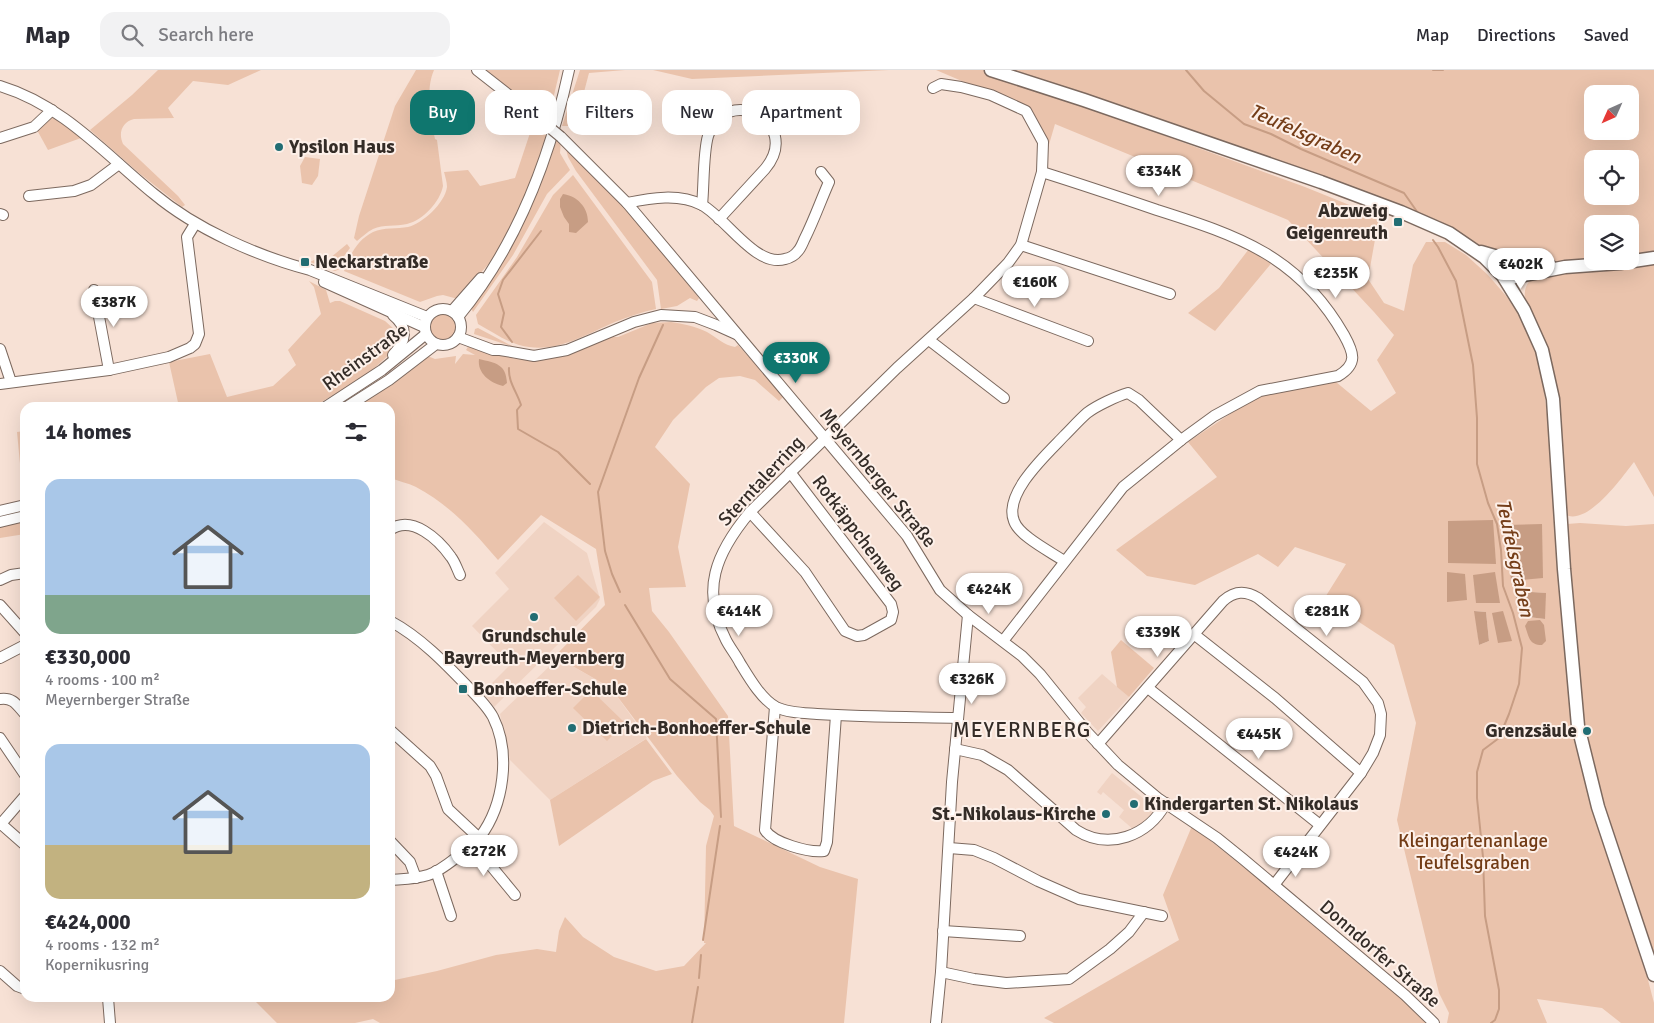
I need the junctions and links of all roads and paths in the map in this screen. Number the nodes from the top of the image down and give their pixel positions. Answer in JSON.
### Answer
{"nodes":[{"id":1,"x":477,"y":70,"type":"edge"},
{"id":2,"x":569,"y":70,"type":"edge"},
{"id":3,"x":991,"y":70,"type":"edge"},
{"id":4,"x":0,"y":86,"type":"edge"},
{"id":5,"x":932,"y":88,"type":"dead end"},
{"id":6,"x":52,"y":110,"type":"junction"},
{"id":7,"x":0,"y":138,"type":"edge"},
{"id":8,"x":119,"y":164,"type":"junction"},
{"id":9,"x":821,"y":172,"type":"dead end"},
{"id":10,"x":1042,"y":172,"type":"junction"},
{"id":11,"x":29,"y":196,"type":"dead end"},
{"id":12,"x":627,"y":203,"type":"junction"},
{"id":13,"x":702,"y":205,"type":"junction"},
{"id":14,"x":719,"y":219,"type":"junction"},
{"id":15,"x":195,"y":224,"type":"junction"},
{"id":16,"x":1021,"y":245,"type":"junction"},
{"id":17,"x":1472,"y":249,"type":"junction"},
{"id":18,"x":1654,"y":258,"type":"edge"},
{"id":19,"x":292,"y":265,"type":"junction"},
{"id":20,"x":1528,"y":268,"type":"junction"},
{"id":21,"x":1504,"y":278,"type":"junction"},
{"id":22,"x":94,"y":290,"type":"dead end"},
{"id":23,"x":1170,"y":294,"type":"dead end"},
{"id":24,"x":974,"y":298,"type":"junction"},
{"id":25,"x":711,"y":302,"type":"junction"},
{"id":26,"x":1524,"y":310,"type":"junction"},
{"id":27,"x":390,"y":311,"type":"junction"},
{"id":28,"x":455,"y":314,"type":"junction"},
{"id":29,"x":695,"y":318,"type":"junction"},
{"id":30,"x":426,"y":326,"type":"junction"},
{"id":31,"x":459,"y":333,"type":"junction"},
{"id":32,"x":738,"y":335,"type":"junction"},
{"id":33,"x":929,"y":340,"type":"junction"},
{"id":34,"x":1088,"y":341,"type":"dead end"},
{"id":35,"x":436,"y":344,"type":"junction"},
{"id":36,"x":0,"y":349,"type":"edge"},
{"id":37,"x":108,"y":370,"type":"junction"},
{"id":38,"x":382,"y":370,"type":"junction"},
{"id":39,"x":12,"y":382,"type":"junction"},
{"id":40,"x":0,"y":384,"type":"edge"},
{"id":41,"x":1004,"y":398,"type":"dead end"},
{"id":42,"x":333,"y":402,"type":"edge"},
{"id":43,"x":354,"y":402,"type":"edge"},
{"id":44,"x":825,"y":439,"type":"junction"},
{"id":45,"x":1181,"y":440,"type":"junction"},
{"id":46,"x":790,"y":472,"type":"junction"},
{"id":47,"x":20,"y":506,"type":"edge"},
{"id":48,"x":0,"y":511,"type":"edge"},
{"id":49,"x":750,"y":512,"type":"junction"},
{"id":50,"x":20,"y":517,"type":"edge"},
{"id":51,"x":0,"y":522,"type":"edge"},
{"id":52,"x":395,"y":527,"type":"edge"},
{"id":53,"x":1064,"y":561,"type":"junction"},
{"id":54,"x":20,"y":574,"type":"edge"},
{"id":55,"x":460,"y":574,"type":"dead end"},
{"id":56,"x":0,"y":580,"type":"edge"},
{"id":57,"x":0,"y":605,"type":"edge"},
{"id":58,"x":968,"y":615,"type":"junction"},
{"id":59,"x":395,"y":624,"type":"edge"},
{"id":60,"x":20,"y":627,"type":"edge"},
{"id":61,"x":1194,"y":635,"type":"junction"},
{"id":62,"x":1003,"y":640,"type":"junction"},
{"id":63,"x":20,"y":648,"type":"edge"},
{"id":64,"x":0,"y":658,"type":"edge"},
{"id":65,"x":1148,"y":688,"type":"junction"},
{"id":66,"x":0,"y":699,"type":"edge"},
{"id":67,"x":775,"y":707,"type":"junction"},
{"id":68,"x":20,"y":709,"type":"edge"},
{"id":69,"x":836,"y":715,"type":"junction"},
{"id":70,"x":958,"y":718,"type":"junction"},
{"id":71,"x":395,"y":734,"type":"edge"},
{"id":72,"x":0,"y":738,"type":"edge"},
{"id":73,"x":1098,"y":744,"type":"junction"},
{"id":74,"x":955,"y":750,"type":"junction"},
{"id":75,"x":20,"y":768,"type":"edge"},
{"id":76,"x":1360,"y":773,"type":"junction"},
{"id":77,"x":20,"y":802,"type":"edge"},
{"id":78,"x":1166,"y":803,"type":"junction"},
{"id":79,"x":0,"y":824,"type":"edge"},
{"id":80,"x":1320,"y":824,"type":"junction"},
{"id":81,"x":20,"y":841,"type":"edge"},
{"id":82,"x":476,"y":841,"type":"junction"},
{"id":83,"x":395,"y":846,"type":"edge"},
{"id":84,"x":949,"y":848,"type":"junction"},
{"id":85,"x":436,"y":872,"type":"junction"},
{"id":86,"x":416,"y":878,"type":"junction"},
{"id":87,"x":395,"y":880,"type":"edge"},
{"id":88,"x":1274,"y":885,"type":"junction"},
{"id":89,"x":514,"y":895,"type":"dead end"},
{"id":90,"x":1144,"y":912,"type":"junction"},
{"id":91,"x":451,"y":916,"type":"dead end"},
{"id":92,"x":1162,"y":916,"type":"dead end"},
{"id":93,"x":943,"y":931,"type":"junction"},
{"id":94,"x":1020,"y":936,"type":"dead end"},
{"id":95,"x":0,"y":971,"type":"edge"},
{"id":96,"x":941,"y":972,"type":"junction"},
{"id":97,"x":1654,"y":975,"type":"edge"},
{"id":98,"x":20,"y":987,"type":"edge"},
{"id":99,"x":108,"y":1002,"type":"edge"},
{"id":100,"x":110,"y":1023,"type":"edge"},
{"id":101,"x":936,"y":1023,"type":"edge"},
{"id":102,"x":1434,"y":1023,"type":"edge"}],
"edges":[{"from":1,"to":12,"type":"street","name":"Meyernberger Straße","bridge":true},
{"from":2,"to":28,"type":"street"},
{"from":3,"to":17,"type":"main road"},
{"from":4,"to":6,"type":"street"},
{"from":5,"to":10,"type":"street"},
{"from":6,"to":7,"type":"street"},
{"from":6,"to":8,"type":"street"},
{"from":8,"to":11,"type":"street"},
{"from":8,"to":15,"type":"street"},
{"from":9,"to":14,"type":"street"},
{"from":10,"to":16,"type":"street"},
{"from":10,"to":45,"type":"street"},
{"from":12,"to":13,"type":"street"},
{"from":12,"to":25,"type":"street","name":"Meyernberger Straße"},
{"from":13,"to":14,"type":"street"},
{"from":13,"to":14,"type":"street"},
{"from":15,"to":19,"type":"street"},
{"from":15,"to":37,"type":"street"},
{"from":16,"to":23,"type":"street"},
{"from":16,"to":24,"type":"street","name":"Sterntalerring"},
{"from":17,"to":20,"type":"main road"},
{"from":17,"to":21,"type":"main road"},
{"from":18,"to":20,"type":"main road"},
{"from":19,"to":27,"type":"street"},
{"from":19,"to":30,"type":"street"},
{"from":20,"to":21,"type":"main road"},
{"from":20,"to":26,"type":"main road"},
{"from":21,"to":26,"type":"main road"},
{"from":22,"to":37,"type":"street"},
{"from":24,"to":33,"type":"street","name":"Sterntalerring"},
{"from":24,"to":34,"type":"street"},
{"from":25,"to":29,"type":"street"},
{"from":25,"to":32,"type":"street","name":"Meyernberger Straße"},
{"from":26,"to":97,"type":"main road"},
{"from":27,"to":30,"type":"street"},
{"from":27,"to":38,"type":"street"},
{"from":28,"to":30,"type":"street"},
{"from":28,"to":31,"type":"street"},
{"from":29,"to":31,"type":"street"},
{"from":29,"to":32,"type":"street"},
{"from":30,"to":35,"type":"street"},
{"from":30,"to":38,"type":"street","name":"Rheinstraße"},
{"from":31,"to":35,"type":"street"},
{"from":32,"to":44,"type":"street","name":"Meyernberger Straße"},
{"from":33,"to":41,"type":"street"},
{"from":33,"to":44,"type":"street","name":"Sterntalerring"},
{"from":35,"to":43,"type":"street","name":"Rheinstraße"},
{"from":36,"to":39,"type":"street"},
{"from":37,"to":39,"type":"street"},
{"from":38,"to":42,"type":"street","name":"Rheinstraße"},
{"from":39,"to":40,"type":"street"},
{"from":44,"to":46,"type":"street","name":"Sterntalerring"},
{"from":44,"to":58,"type":"street","name":"Meyernberger Straße"},
{"from":45,"to":53,"type":"street"},
{"from":45,"to":53,"type":"street"},
{"from":46,"to":49,"type":"street","name":"Sterntalerring"},
{"from":46,"to":49,"type":"street","name":"Rotkäppchenweg"},
{"from":47,"to":48,"type":"street"},
{"from":49,"to":67,"type":"street","name":"Sterntalerring"},
{"from":50,"to":51,"type":"street"},
{"from":52,"to":55,"type":"street"},
{"from":53,"to":62,"type":"street"},
{"from":54,"to":56,"type":"street"},
{"from":57,"to":60,"type":"street"},
{"from":58,"to":62,"type":"street","name":"Donndorfer Straße"},
{"from":58,"to":70,"type":"street"},
{"from":59,"to":82,"type":"street"},
{"from":61,"to":65,"type":"street"},
{"from":61,"to":76,"type":"street"},
{"from":61,"to":76,"type":"street"},
{"from":62,"to":73,"type":"street","name":"Donndorfer Straße"},
{"from":63,"to":64,"type":"street"},
{"from":65,"to":73,"type":"street"},
{"from":65,"to":80,"type":"street"},
{"from":66,"to":68,"type":"street"},
{"from":67,"to":69,"type":"street"},
{"from":67,"to":69,"type":"street"},
{"from":69,"to":70,"type":"street"},
{"from":70,"to":74,"type":"street"},
{"from":71,"to":82,"type":"street"},
{"from":72,"to":75,"type":"street"},
{"from":73,"to":78,"type":"street","name":"Donndorfer Straße"},
{"from":74,"to":78,"type":"street"},
{"from":74,"to":84,"type":"street"},
{"from":76,"to":80,"type":"street"},
{"from":77,"to":79,"type":"street"},
{"from":78,"to":88,"type":"street","name":"Donndorfer Straße"},
{"from":79,"to":81,"type":"street"},
{"from":80,"to":88,"type":"street"},
{"from":82,"to":85,"type":"street"},
{"from":82,"to":89,"type":"street"},
{"from":83,"to":86,"type":"street"},
{"from":84,"to":90,"type":"street"},
{"from":84,"to":93,"type":"street"},
{"from":85,"to":86,"type":"street"},
{"from":85,"to":91,"type":"street"},
{"from":86,"to":87,"type":"street"},
{"from":88,"to":102,"type":"street","name":"Donndorfer Straße"},
{"from":90,"to":92,"type":"street"},
{"from":90,"to":96,"type":"street"},
{"from":93,"to":94,"type":"street"},
{"from":93,"to":96,"type":"street"},
{"from":95,"to":98,"type":"street"},
{"from":96,"to":101,"type":"street"},
{"from":99,"to":100,"type":"street"}]}
